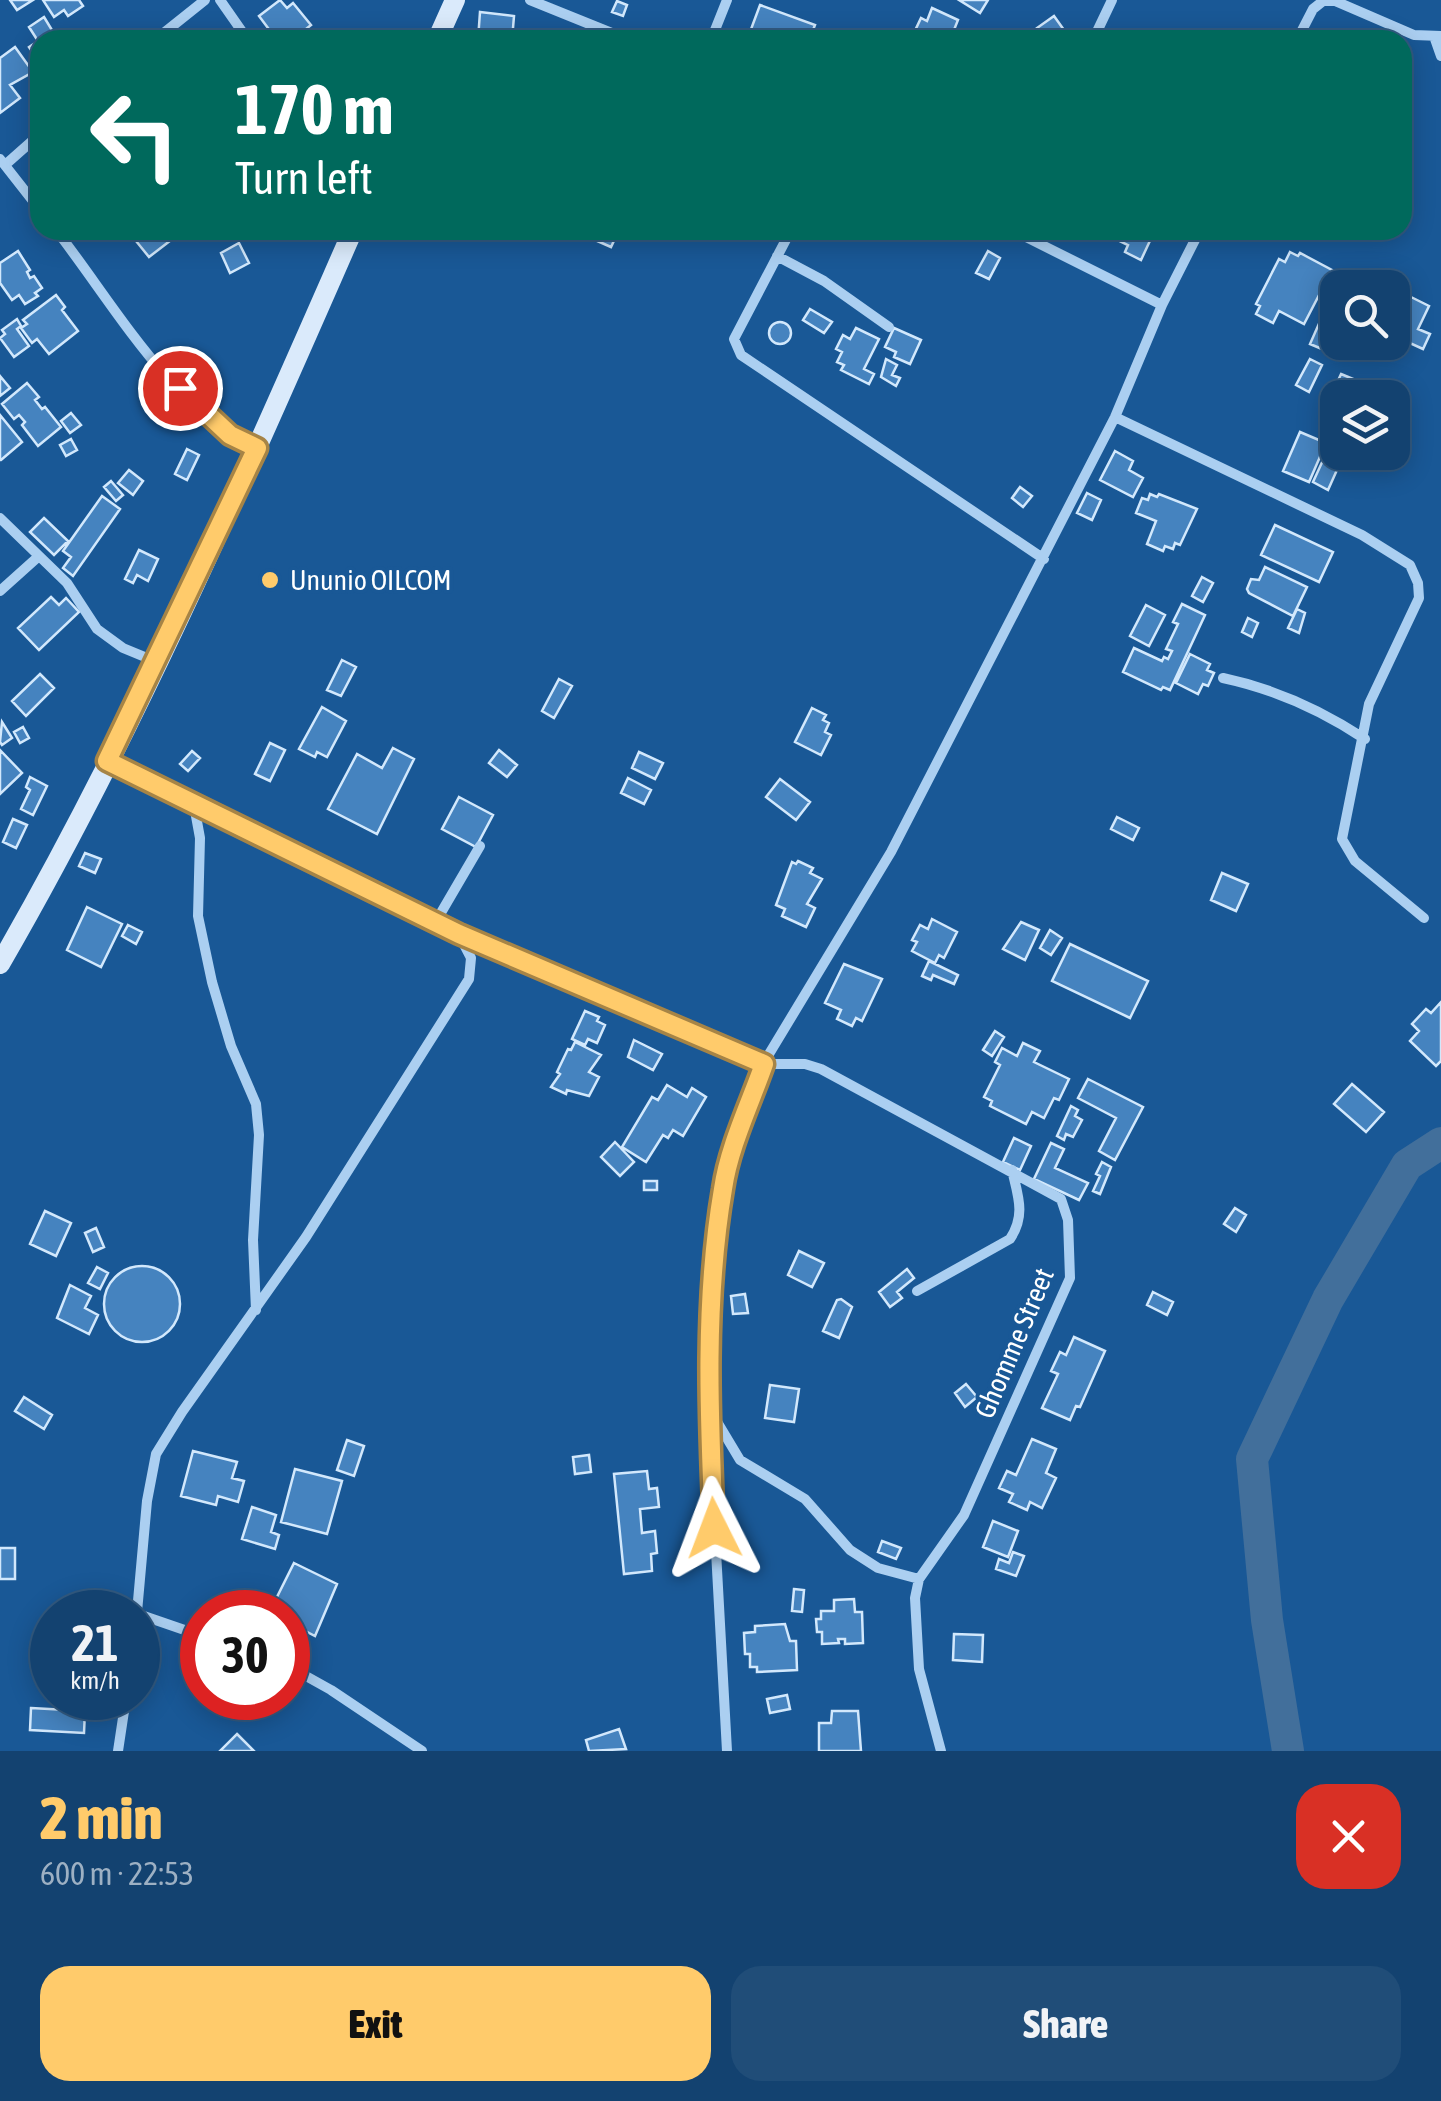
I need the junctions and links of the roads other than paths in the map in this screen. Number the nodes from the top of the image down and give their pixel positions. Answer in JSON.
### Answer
{"nodes":[{"id":1,"x":205,"y":0,"type":"edge"},
{"id":2,"x":220,"y":0,"type":"edge"},
{"id":3,"x":455,"y":0,"type":"edge"},
{"id":4,"x":530,"y":0,"type":"edge"},
{"id":5,"x":727,"y":0,"type":"edge"},
{"id":6,"x":1112,"y":0,"type":"edge"},
{"id":7,"x":1334,"y":0,"type":"edge"},
{"id":8,"x":167,"y":30,"type":"edge"},
{"id":9,"x":241,"y":30,"type":"edge"},
{"id":10,"x":442,"y":30,"type":"edge"},
{"id":11,"x":604,"y":30,"type":"edge"},
{"id":12,"x":715,"y":30,"type":"edge"},
{"id":13,"x":1098,"y":30,"type":"edge"},
{"id":14,"x":1302,"y":30,"type":"edge"},
{"id":15,"x":1403,"y":30,"type":"edge"},
{"id":16,"x":1412,"y":34,"type":"edge"},
{"id":17,"x":1438,"y":36,"type":"edge"},
{"id":18,"x":1441,"y":56,"type":"edge"},
{"id":19,"x":30,"y":142,"type":"edge"},
{"id":20,"x":3,"y":162,"type":"edge"},
{"id":21,"x":30,"y":197,"type":"edge"},
{"id":22,"x":64,"y":240,"type":"edge"},
{"id":23,"x":350,"y":240,"type":"edge"},
{"id":24,"x":786,"y":240,"type":"edge"},
{"id":25,"x":1032,"y":240,"type":"edge"},
{"id":26,"x":1195,"y":240,"type":"edge"},
{"id":27,"x":777,"y":256,"type":"junction"},
{"id":28,"x":1162,"y":305,"type":"junction"},
{"id":29,"x":889,"y":327,"type":"dead end"},
{"id":30,"x":1114,"y":417,"type":"junction"},
{"id":31,"x":257,"y":448,"type":"junction"},
{"id":32,"x":0,"y":518,"type":"edge"},
{"id":33,"x":39,"y":556,"type":"junction"},
{"id":34,"x":1044,"y":558,"type":"junction"},
{"id":35,"x":0,"y":591,"type":"edge"},
{"id":36,"x":156,"y":662,"type":"junction"},
{"id":37,"x":1223,"y":678,"type":"dead end"},
{"id":38,"x":1365,"y":739,"type":"junction"},
{"id":39,"x":107,"y":761,"type":"junction"},
{"id":40,"x":194,"y":805,"type":"junction"},
{"id":41,"x":480,"y":846,"type":"dead end"},
{"id":42,"x":1424,"y":918,"type":"dead end"},
{"id":43,"x":435,"y":923,"type":"junction"},
{"id":44,"x":459,"y":934,"type":"junction"},
{"id":45,"x":0,"y":964,"type":"edge"},
{"id":46,"x":764,"y":1064,"type":"junction"},
{"id":47,"x":1012,"y":1170,"type":"junction"},
{"id":48,"x":917,"y":1291,"type":"dead end"},
{"id":49,"x":256,"y":1311,"type":"junction"},
{"id":50,"x":710,"y":1409,"type":"junction"},
{"id":51,"x":919,"y":1578,"type":"junction"},
{"id":52,"x":140,"y":1590,"type":"edge"},
{"id":53,"x":310,"y":1678,"type":"edge"},
{"id":54,"x":123,"y":1720,"type":"edge"},
{"id":55,"x":118,"y":1751,"type":"edge"},
{"id":56,"x":422,"y":1751,"type":"edge"},
{"id":57,"x":728,"y":1751,"type":"edge"},
{"id":58,"x":941,"y":1751,"type":"edge"}],
"edges":[{"from":1,"to":8,"type":"street"},
{"from":2,"to":9,"type":"street"},
{"from":3,"to":10,"type":"street"},
{"from":4,"to":11,"type":"street"},
{"from":5,"to":12,"type":"street"},
{"from":6,"to":13,"type":"street"},
{"from":7,"to":14,"type":"street"},
{"from":7,"to":15,"type":"street"},
{"from":16,"to":17,"type":"street"},
{"from":17,"to":18,"type":"street"},
{"from":19,"to":20,"type":"street"},
{"from":20,"to":21,"type":"street"},
{"from":22,"to":31,"type":"street"},
{"from":23,"to":31,"type":"street"},
{"from":24,"to":27,"type":"street"},
{"from":25,"to":28,"type":"street"},
{"from":26,"to":28,"type":"street"},
{"from":27,"to":29,"type":"street"},
{"from":27,"to":34,"type":"street"},
{"from":28,"to":30,"type":"street"},
{"from":30,"to":34,"type":"street"},
{"from":30,"to":38,"type":"street"},
{"from":31,"to":36,"type":"street"},
{"from":32,"to":33,"type":"street"},
{"from":33,"to":35,"type":"street"},
{"from":33,"to":36,"type":"street"},
{"from":34,"to":46,"type":"street"},
{"from":36,"to":39,"type":"street"},
{"from":37,"to":38,"type":"street"},
{"from":38,"to":42,"type":"street"},
{"from":39,"to":40,"type":"street","name":"Ghomme Street"},
{"from":39,"to":45,"type":"street"},
{"from":40,"to":43,"type":"street","name":"Ghomme Street"},
{"from":40,"to":49,"type":"street"},
{"from":41,"to":43,"type":"street"},
{"from":43,"to":44,"type":"street","name":"Ghomme Street"},
{"from":44,"to":46,"type":"street","name":"Ghomme Street"},
{"from":44,"to":49,"type":"street"},
{"from":46,"to":47,"type":"street","name":"Ghomme Street"},
{"from":46,"to":50,"type":"street"},
{"from":47,"to":48,"type":"street"},
{"from":47,"to":51,"type":"street","name":"Ghomme Street"},
{"from":49,"to":52,"type":"street"},
{"from":50,"to":51,"type":"street"},
{"from":50,"to":57,"type":"street"},
{"from":51,"to":58,"type":"street"},
{"from":53,"to":56,"type":"street"},
{"from":54,"to":55,"type":"street"}]}
